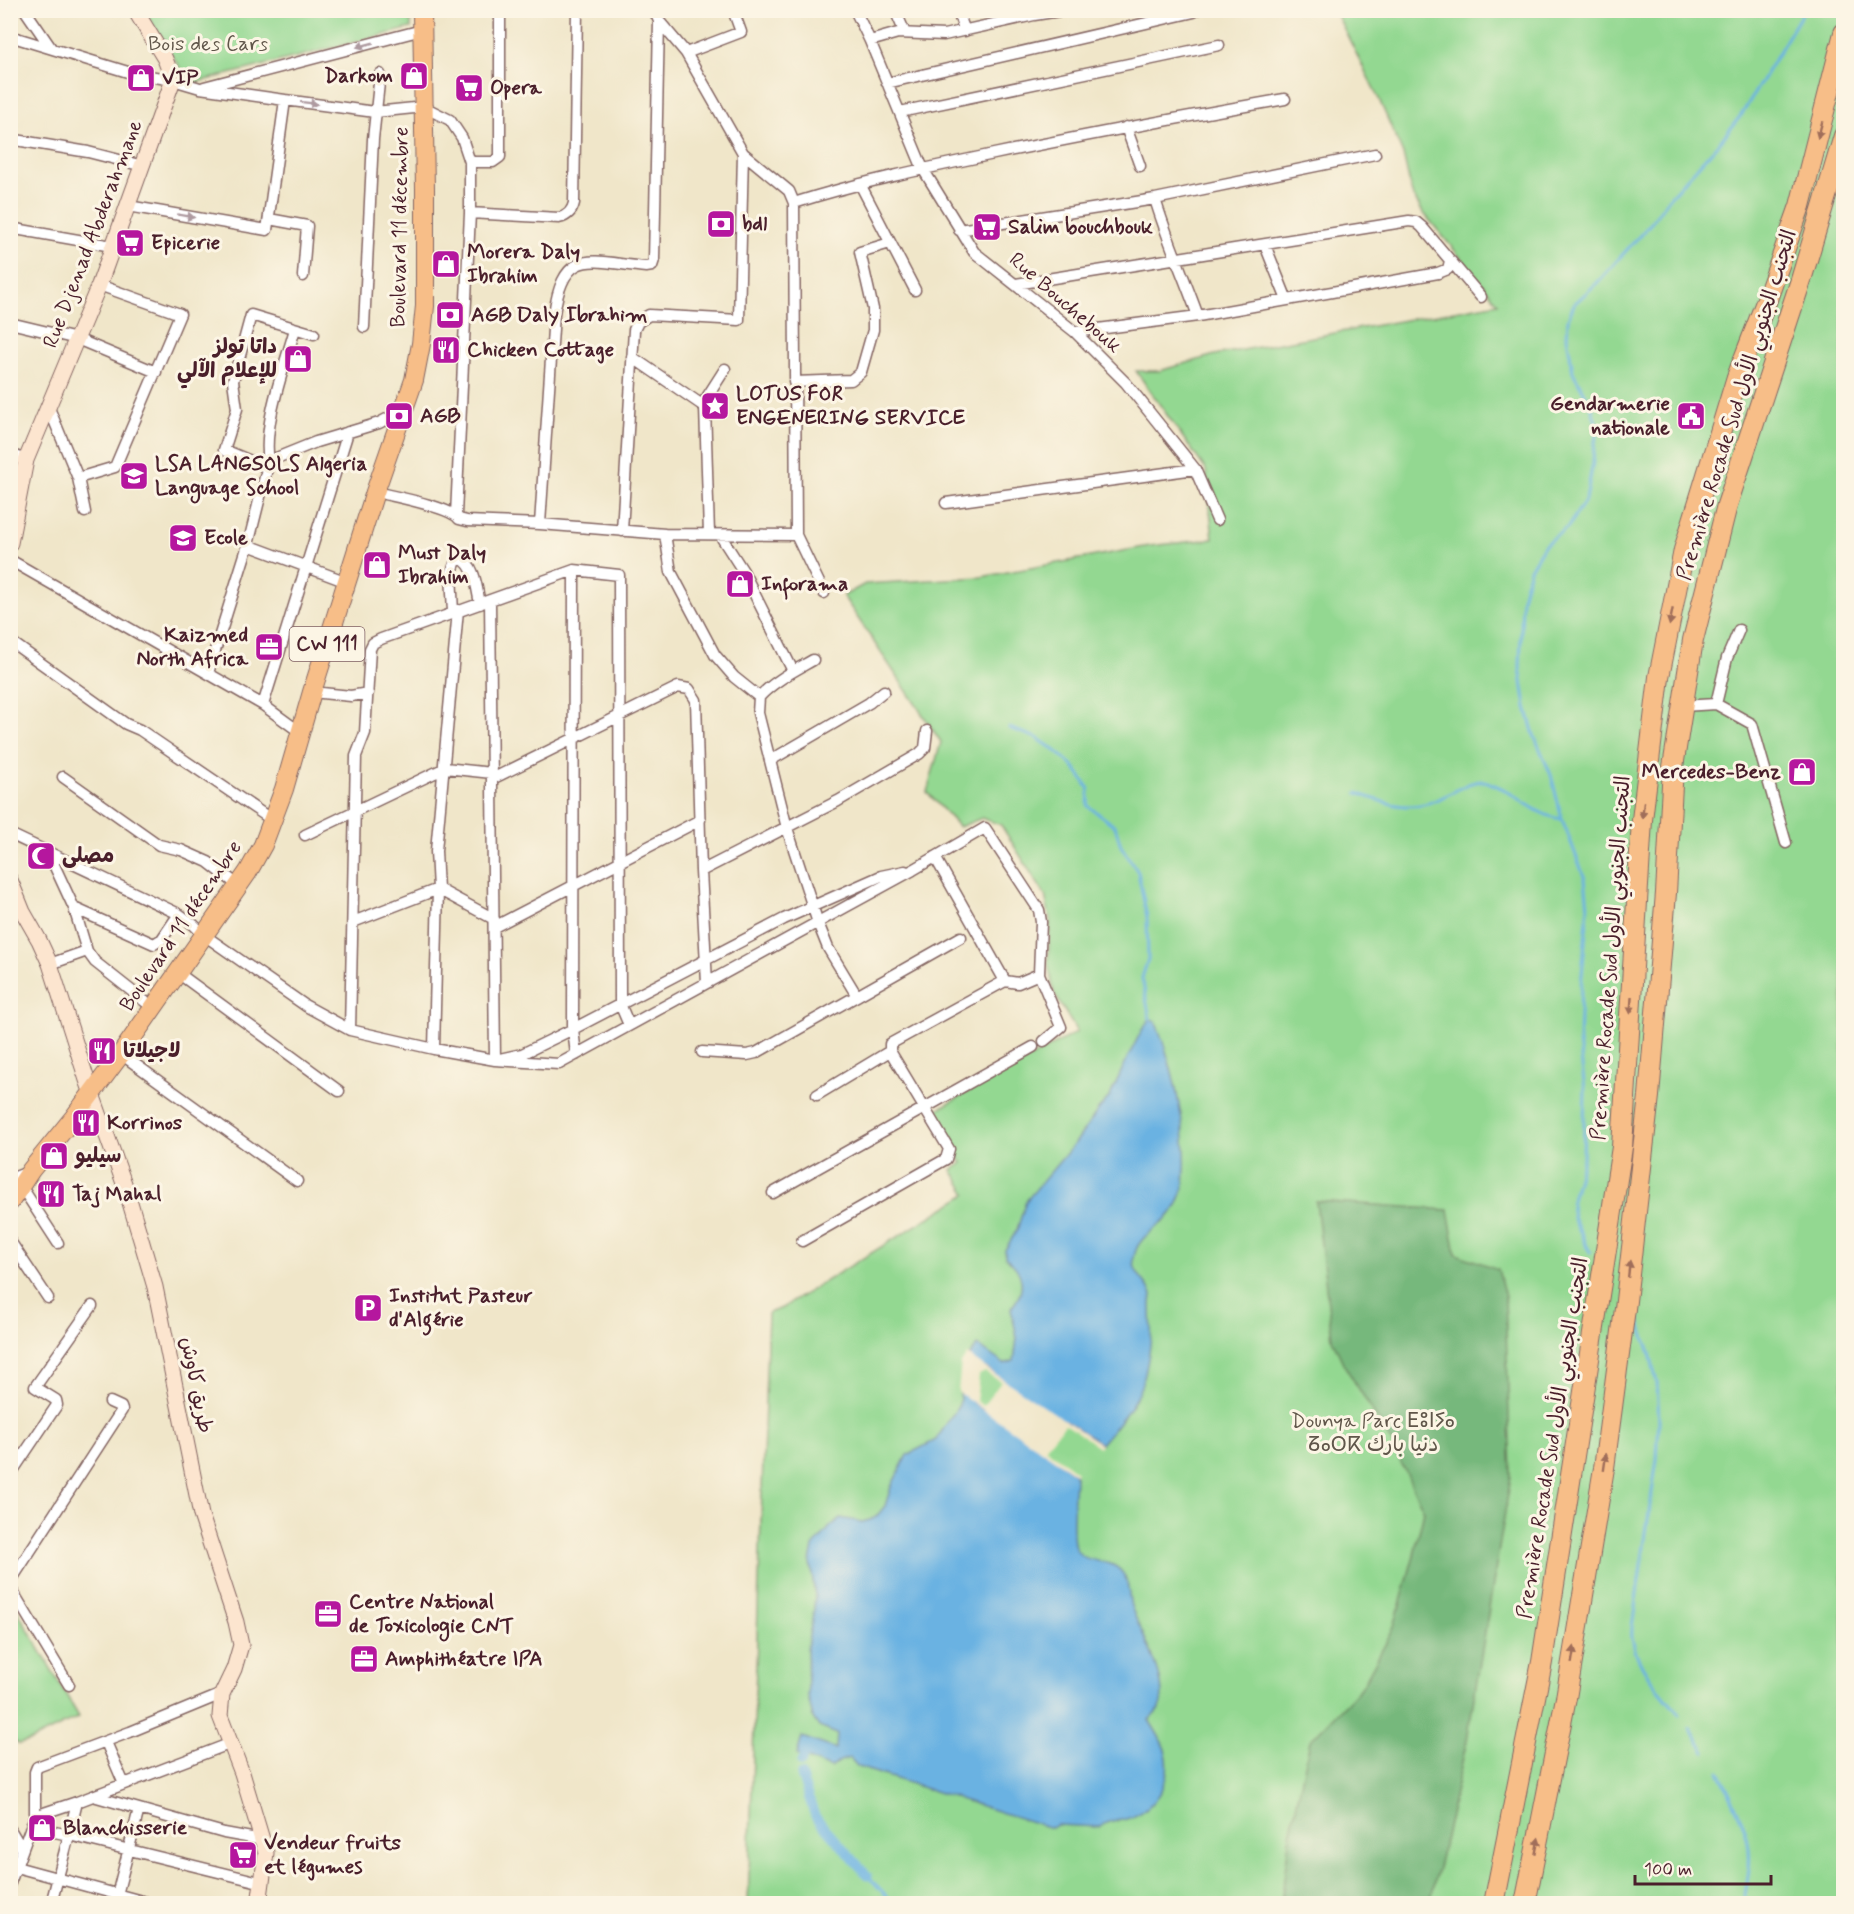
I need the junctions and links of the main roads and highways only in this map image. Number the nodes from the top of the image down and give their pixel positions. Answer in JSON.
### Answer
{"nodes":[{"id":1,"x":422,"y":10,"type":"edge"},
{"id":2,"x":1844,"y":33,"type":"edge"},
{"id":3,"x":1844,"y":136,"type":"edge"},
{"id":4,"x":1840,"y":151,"type":"edge"},
{"id":5,"x":16,"y":1182,"type":"edge"},
{"id":6,"x":10,"y":1202,"type":"edge"},
{"id":7,"x":1494,"y":1904,"type":"edge"},
{"id":8,"x":1525,"y":1904,"type":"edge"}],
"edges":[{"from":1,"to":5,"type":"main road","name":"Boulevard 11 décembre","number":"CW 111"},
{"from":2,"to":7,"type":"highway","name":"Première Rocade Sud التجنب الجنوبي الأول","one_way":true},
{"from":3,"to":4,"type":"highway","name":"Première Rocade Sud التجنب الجنوبي الأول"},
{"from":8,"to":4,"type":"highway","name":"Première Rocade Sud التجنب الجنوبي الأول","one_way":true},
{"from":5,"to":6,"type":"main road","name":"Boulevard 11 décembre","number":"CW 111"}]}
